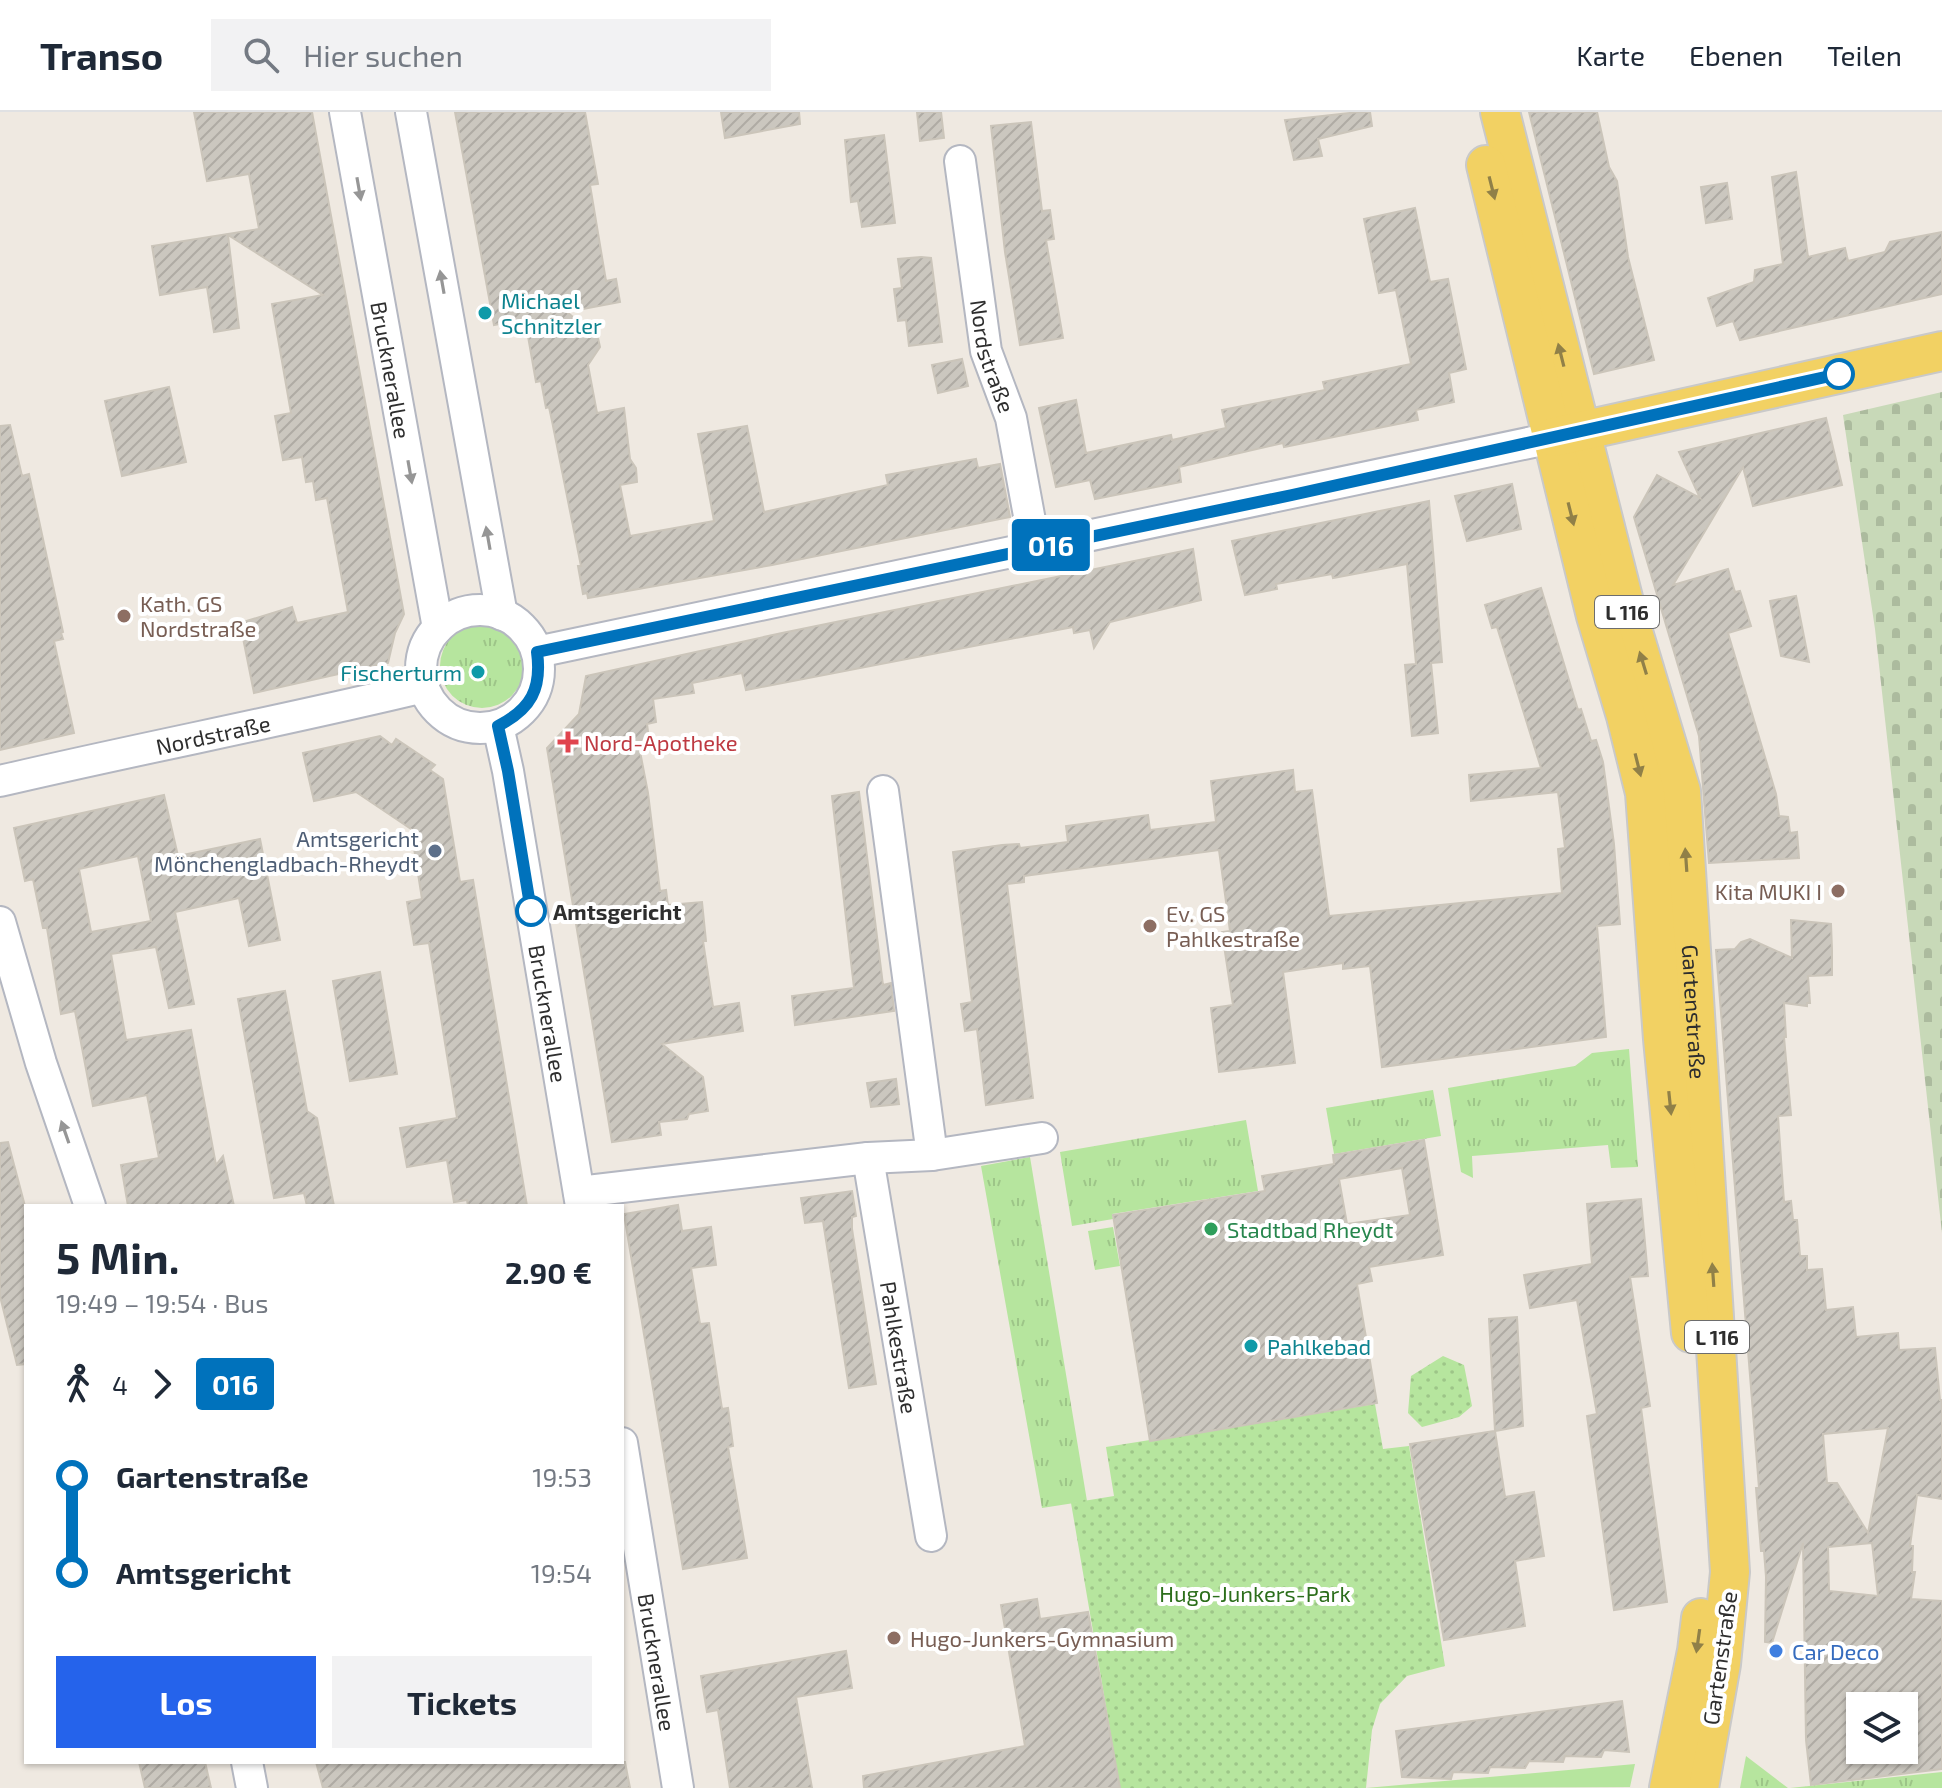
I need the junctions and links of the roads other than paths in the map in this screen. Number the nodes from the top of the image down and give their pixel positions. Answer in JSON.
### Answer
{"nodes":[{"id":1,"x":345,"y":112,"type":"edge"},
{"id":2,"x":411,"y":112,"type":"edge"},
{"id":3,"x":1473,"y":112,"type":"edge"},
{"id":4,"x":1500,"y":112,"type":"edge"},
{"id":5,"x":960,"y":161,"type":"dead end"},
{"id":6,"x":1942,"y":351,"type":"edge"},
{"id":7,"x":1566,"y":434,"type":"junction"},
{"id":8,"x":1035,"y":548,"type":"junction"},
{"id":9,"x":502,"y":615,"type":"junction"},
{"id":10,"x":438,"y":628,"type":"junction"},
{"id":11,"x":537,"y":652,"type":"junction"},
{"id":12,"x":424,"y":687,"type":"junction"},
{"id":13,"x":498,"y":726,"type":"junction"},
{"id":14,"x":0,"y":781,"type":"edge"},
{"id":15,"x":883,"y":791,"type":"dead end"},
{"id":16,"x":0,"y":922,"type":"edge"},
{"id":17,"x":1042,"y":1138,"type":"dead end"},
{"id":18,"x":932,"y":1155,"type":"junction"},
{"id":19,"x":868,"y":1158,"type":"junction"},
{"id":20,"x":580,"y":1199,"type":"edge"},
{"id":21,"x":89,"y":1204,"type":"edge"},
{"id":22,"x":624,"y":1455,"type":"edge"},
{"id":23,"x":931,"y":1536,"type":"dead end"},
{"id":24,"x":247,"y":1764,"type":"edge"},
{"id":25,"x":252,"y":1788,"type":"edge"},
{"id":26,"x":678,"y":1788,"type":"edge"},
{"id":27,"x":1669,"y":1788,"type":"edge"},
{"id":28,"x":1699,"y":1788,"type":"edge"}],
"edges":[{"from":1,"to":10,"type":"street","name":"Brucknerallee","one_way":true},
{"from":9,"to":2,"type":"street","one_way":true},
{"from":3,"to":7,"type":"main road","name":"Gartenstraße","number":"L 116","one_way":true},
{"from":7,"to":4,"type":"main road","name":"Gartenstraße","number":"L 116","one_way":true},
{"from":5,"to":8,"type":"street","name":"Nordstraße"},
{"from":6,"to":7,"type":"main road"},
{"from":7,"to":8,"type":"street"},
{"from":7,"to":27,"type":"main road","name":"Gartenstraße","number":"L 116","one_way":true},
{"from":28,"to":7,"type":"main road","name":"Gartenstraße","number":"L 116","one_way":true},
{"from":8,"to":11,"type":"street"},
{"from":9,"to":10,"type":"street"},
{"from":9,"to":11,"type":"street"},
{"from":10,"to":12,"type":"street"},
{"from":11,"to":13,"type":"street"},
{"from":12,"to":13,"type":"street"},
{"from":12,"to":14,"type":"street","name":"Nordstraße"},
{"from":13,"to":20,"type":"street","name":"Brucknerallee"},
{"from":15,"to":18,"type":"street"},
{"from":21,"to":16,"type":"street","one_way":true},
{"from":17,"to":18,"type":"street"},
{"from":18,"to":19,"type":"street"},
{"from":19,"to":20,"type":"street"},
{"from":19,"to":23,"type":"street","name":"Pahlkestraße"},
{"from":22,"to":26,"type":"street","name":"Brucknerallee"},
{"from":24,"to":25,"type":"street"}]}
